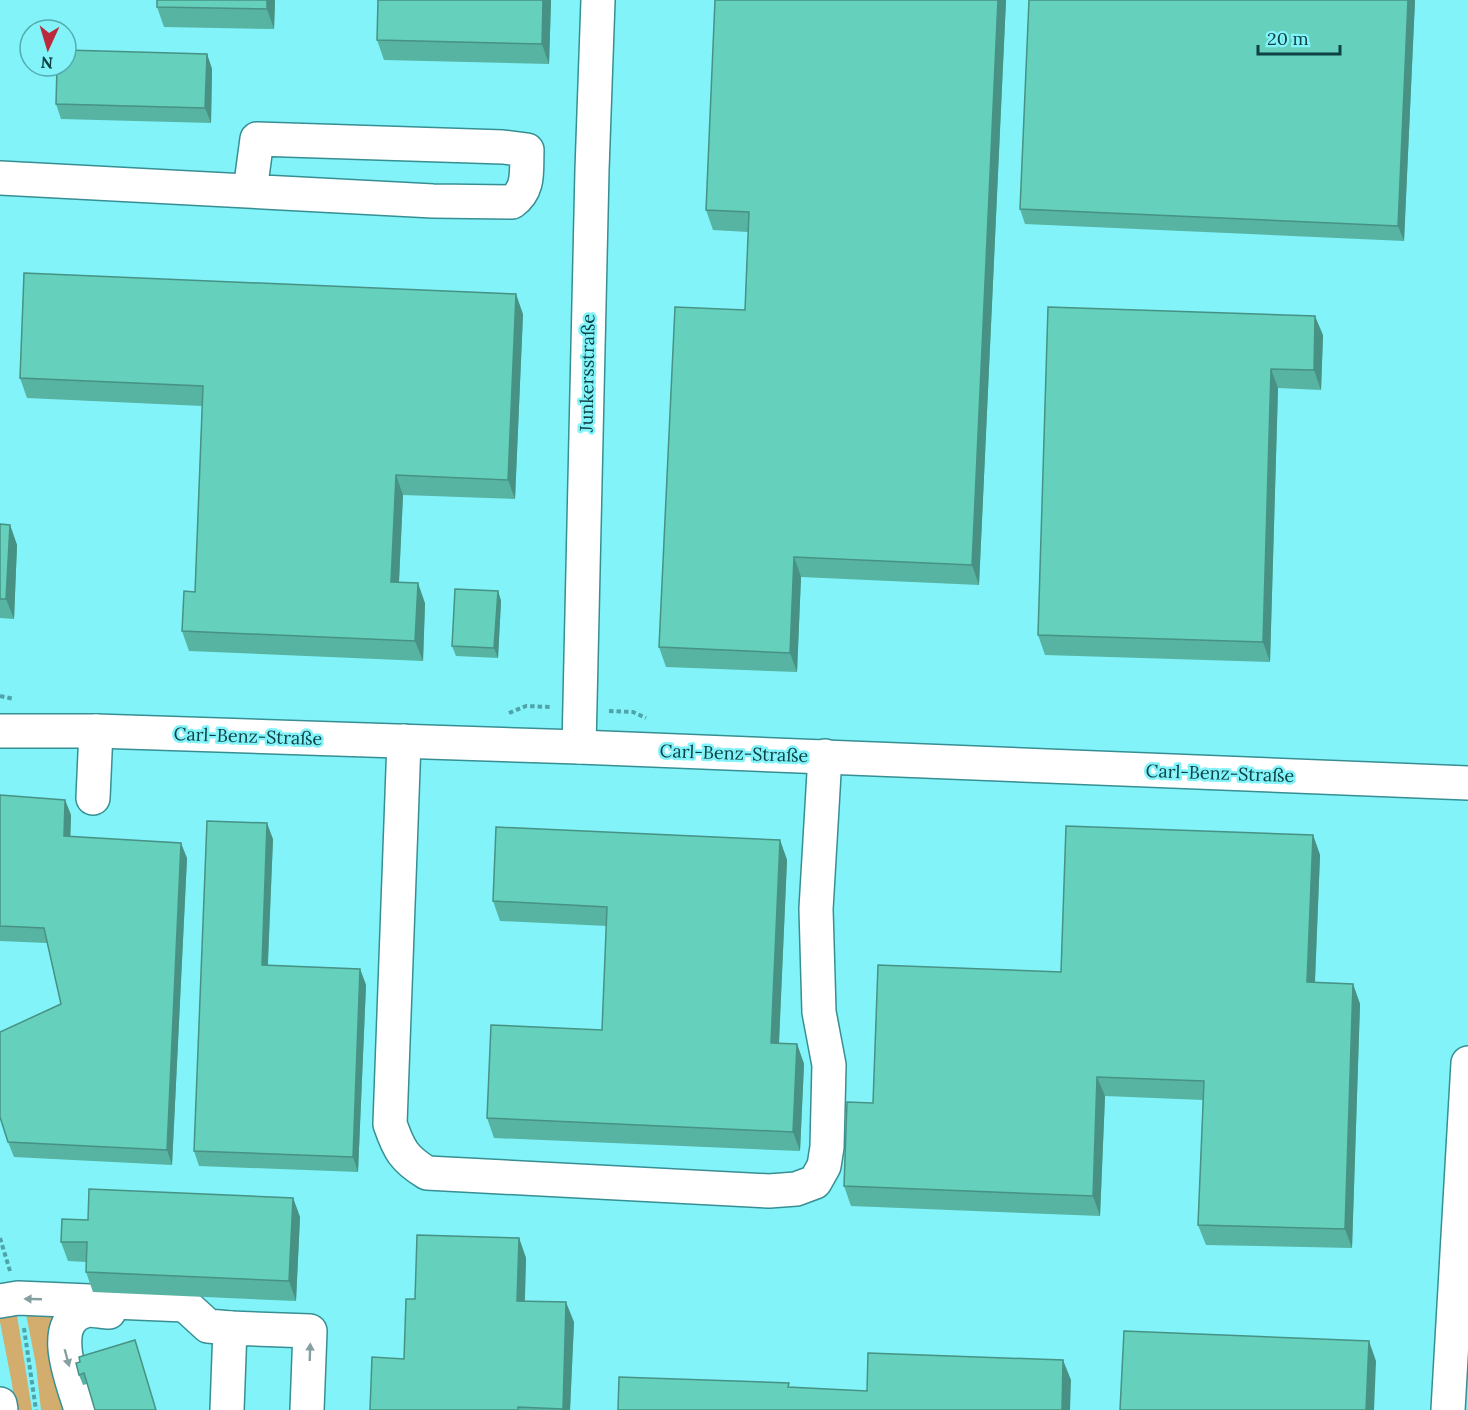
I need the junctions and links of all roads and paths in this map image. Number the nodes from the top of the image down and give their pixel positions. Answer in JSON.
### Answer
{"nodes":[{"id":1,"x":598,"y":0,"type":"edge"},
{"id":2,"x":0,"y":178,"type":"edge"},
{"id":3,"x":250,"y":191,"type":"junction"},
{"id":4,"x":0,"y":731,"type":"edge"},
{"id":5,"x":96,"y":731,"type":"junction"},
{"id":6,"x":404,"y":741,"type":"junction"},
{"id":7,"x":579,"y":747,"type":"junction"},
{"id":8,"x":825,"y":756,"type":"junction"},
{"id":9,"x":1468,"y":783,"type":"edge"},
{"id":10,"x":93,"y":798,"type":"dead end"},
{"id":11,"x":1468,"y":1063,"type":"edge"},
{"id":12,"x":0,"y":1302,"type":"edge"},
{"id":13,"x":219,"y":1327,"type":"junction"},
{"id":14,"x":0,"y":1404,"type":"edge"},
{"id":15,"x":1,"y":1410,"type":"edge"},
{"id":16,"x":81,"y":1410,"type":"edge"},
{"id":17,"x":227,"y":1410,"type":"edge"},
{"id":18,"x":307,"y":1410,"type":"edge"},
{"id":19,"x":1448,"y":1410,"type":"edge"}],
"edges":[{"from":1,"to":7,"type":"street","name":"Junkersstraße"},
{"from":2,"to":3,"type":"street"},
{"from":3,"to":3,"type":"street"},
{"from":4,"to":5,"type":"street","name":"Carl-Benz-Straße"},
{"from":5,"to":6,"type":"street","name":"Carl-Benz-Straße"},
{"from":5,"to":10,"type":"street"},
{"from":6,"to":7,"type":"street","name":"Carl-Benz-Straße"},
{"from":6,"to":8,"type":"street"},
{"from":7,"to":8,"type":"street","name":"Carl-Benz-Straße"},
{"from":8,"to":9,"type":"street","name":"Carl-Benz-Straße"},
{"from":11,"to":19,"type":"street"},
{"from":13,"to":12,"type":"street","one_way":true},
{"from":13,"to":16,"type":"street","one_way":true},
{"from":13,"to":17,"type":"street"},
{"from":18,"to":13,"type":"street","one_way":true},
{"from":14,"to":15,"type":"street"}]}
